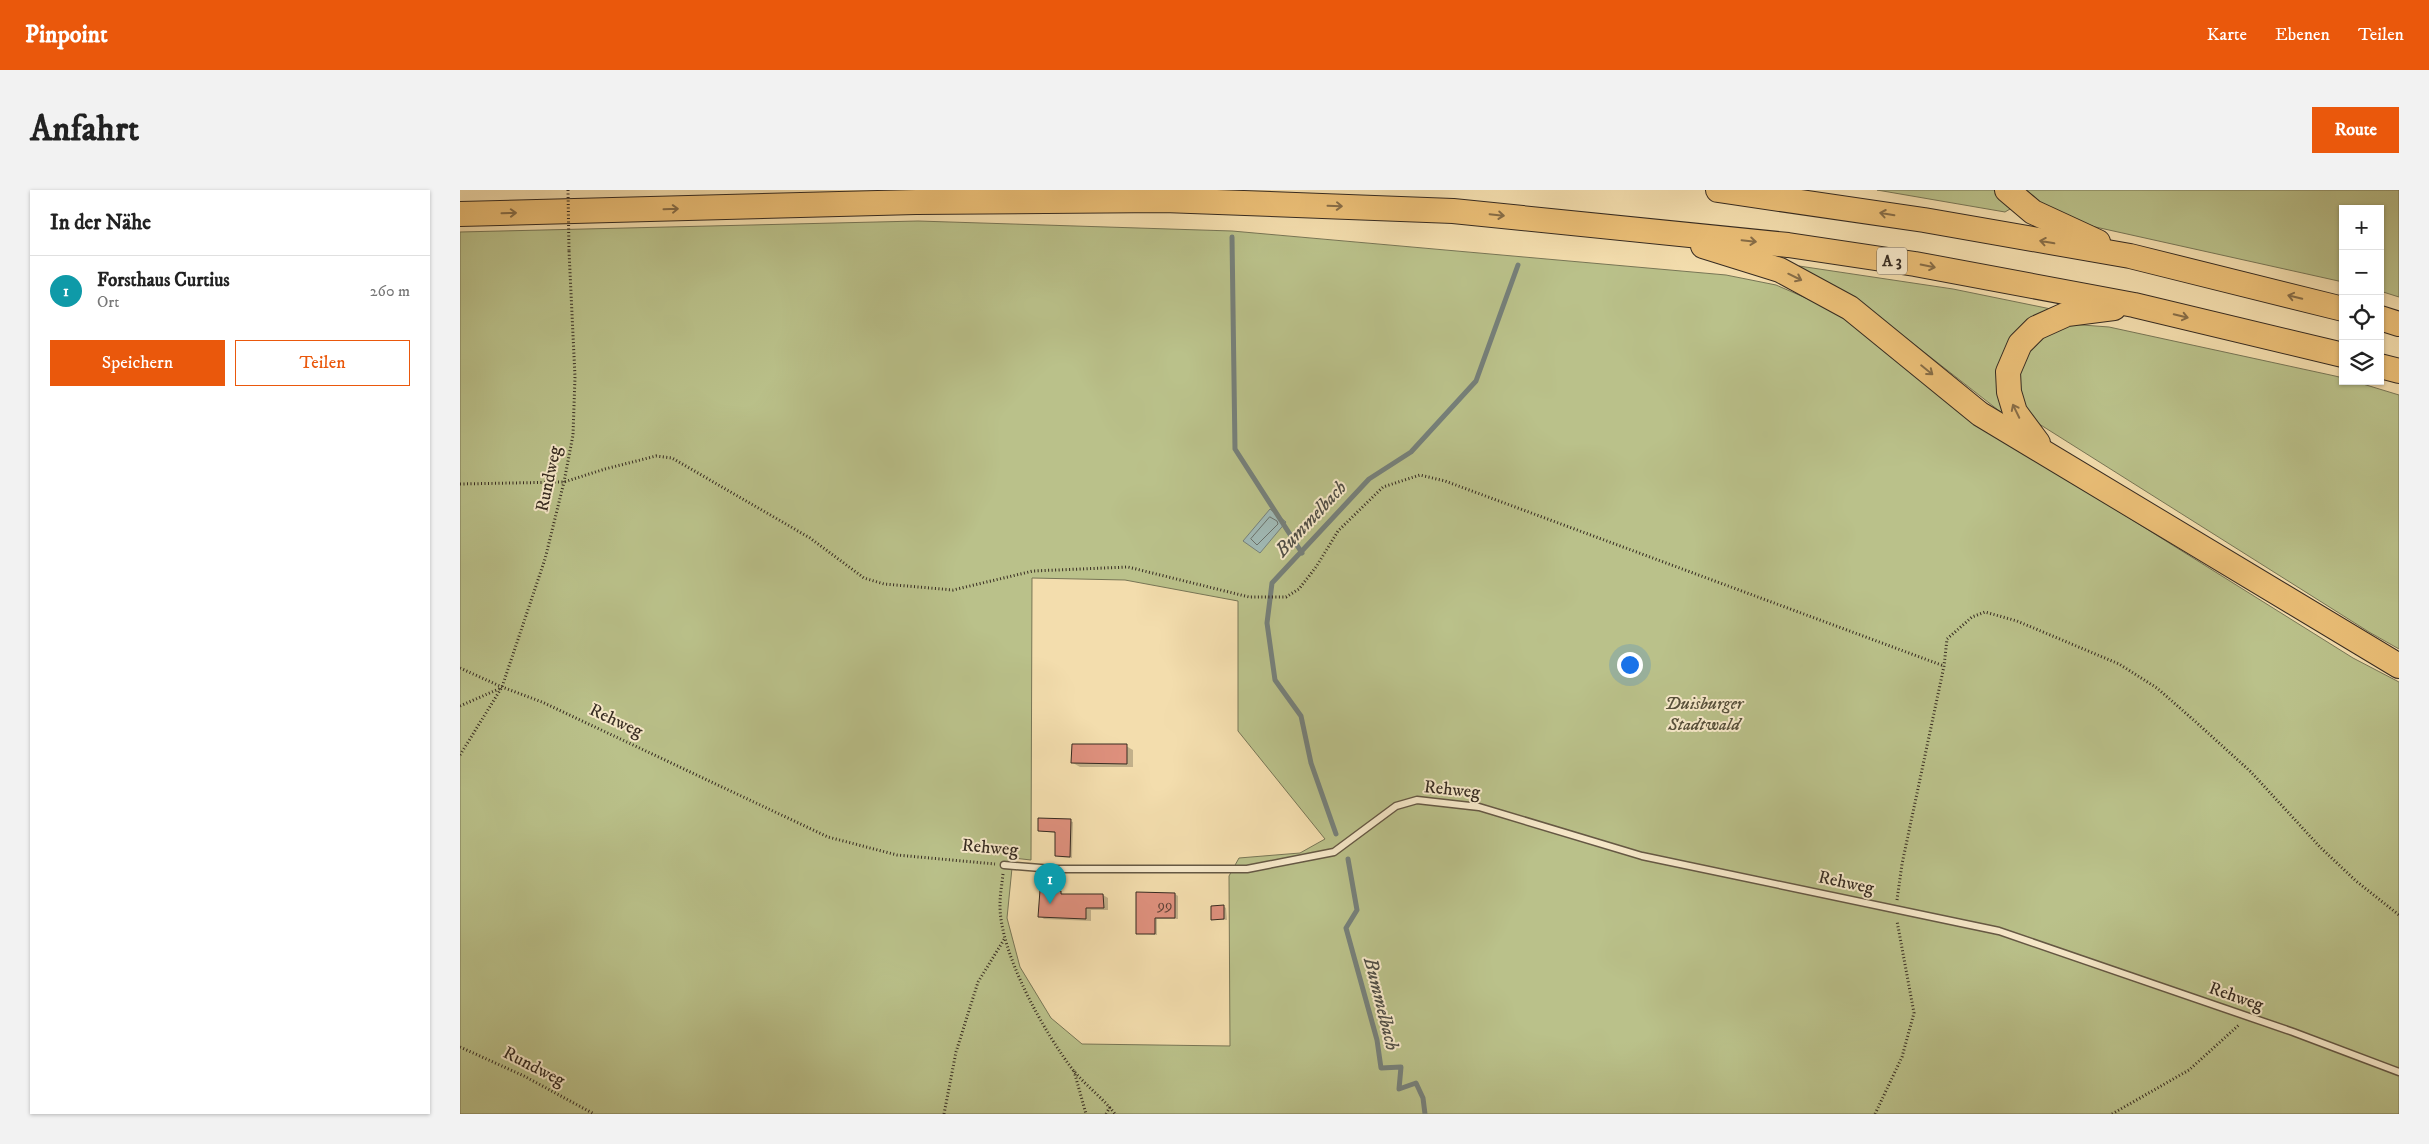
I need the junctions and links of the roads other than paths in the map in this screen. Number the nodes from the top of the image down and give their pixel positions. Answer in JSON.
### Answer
{"nodes":[{"id":1,"x":1718,"y":190,"type":"edge"},
{"id":2,"x":2007,"y":190,"type":"edge"},
{"id":3,"x":1755,"y":191,"type":"edge"},
{"id":4,"x":460,"y":214,"type":"edge"},
{"id":5,"x":1649,"y":230,"type":"junction"},
{"id":6,"x":2130,"y":256,"type":"junction"},
{"id":7,"x":2134,"y":305,"type":"junction"},
{"id":8,"x":2339,"y":307,"type":"edge"},
{"id":9,"x":2384,"y":319,"type":"edge"},
{"id":10,"x":2399,"y":324,"type":"edge"},
{"id":11,"x":2339,"y":354,"type":"edge"},
{"id":12,"x":2384,"y":367,"type":"edge"},
{"id":13,"x":2399,"y":371,"type":"edge"},
{"id":14,"x":2044,"y":451,"type":"junction"},
{"id":15,"x":2399,"y":666,"type":"edge"},
{"id":16,"x":1004,"y":865,"type":"road end"},
{"id":17,"x":2399,"y":1072,"type":"edge"}],
"edges":[{"from":1,"to":3,"type":"highway"},
{"from":2,"to":6,"type":"highway"},
{"from":6,"to":3,"type":"highway","one_way":true},
{"from":4,"to":5,"type":"highway","number":"A 3","one_way":true},
{"from":5,"to":7,"type":"highway","number":"A 3","one_way":true},
{"from":5,"to":14,"type":"highway","one_way":true},
{"from":8,"to":6,"type":"highway","one_way":true},
{"from":7,"to":11,"type":"highway","number":"A 3","one_way":true},
{"from":14,"to":7,"type":"highway","one_way":true},
{"from":9,"to":10,"type":"highway"},
{"from":12,"to":13,"type":"highway"},
{"from":14,"to":15,"type":"highway"},
{"from":16,"to":17,"type":"lane","name":"Rehweg"}]}
